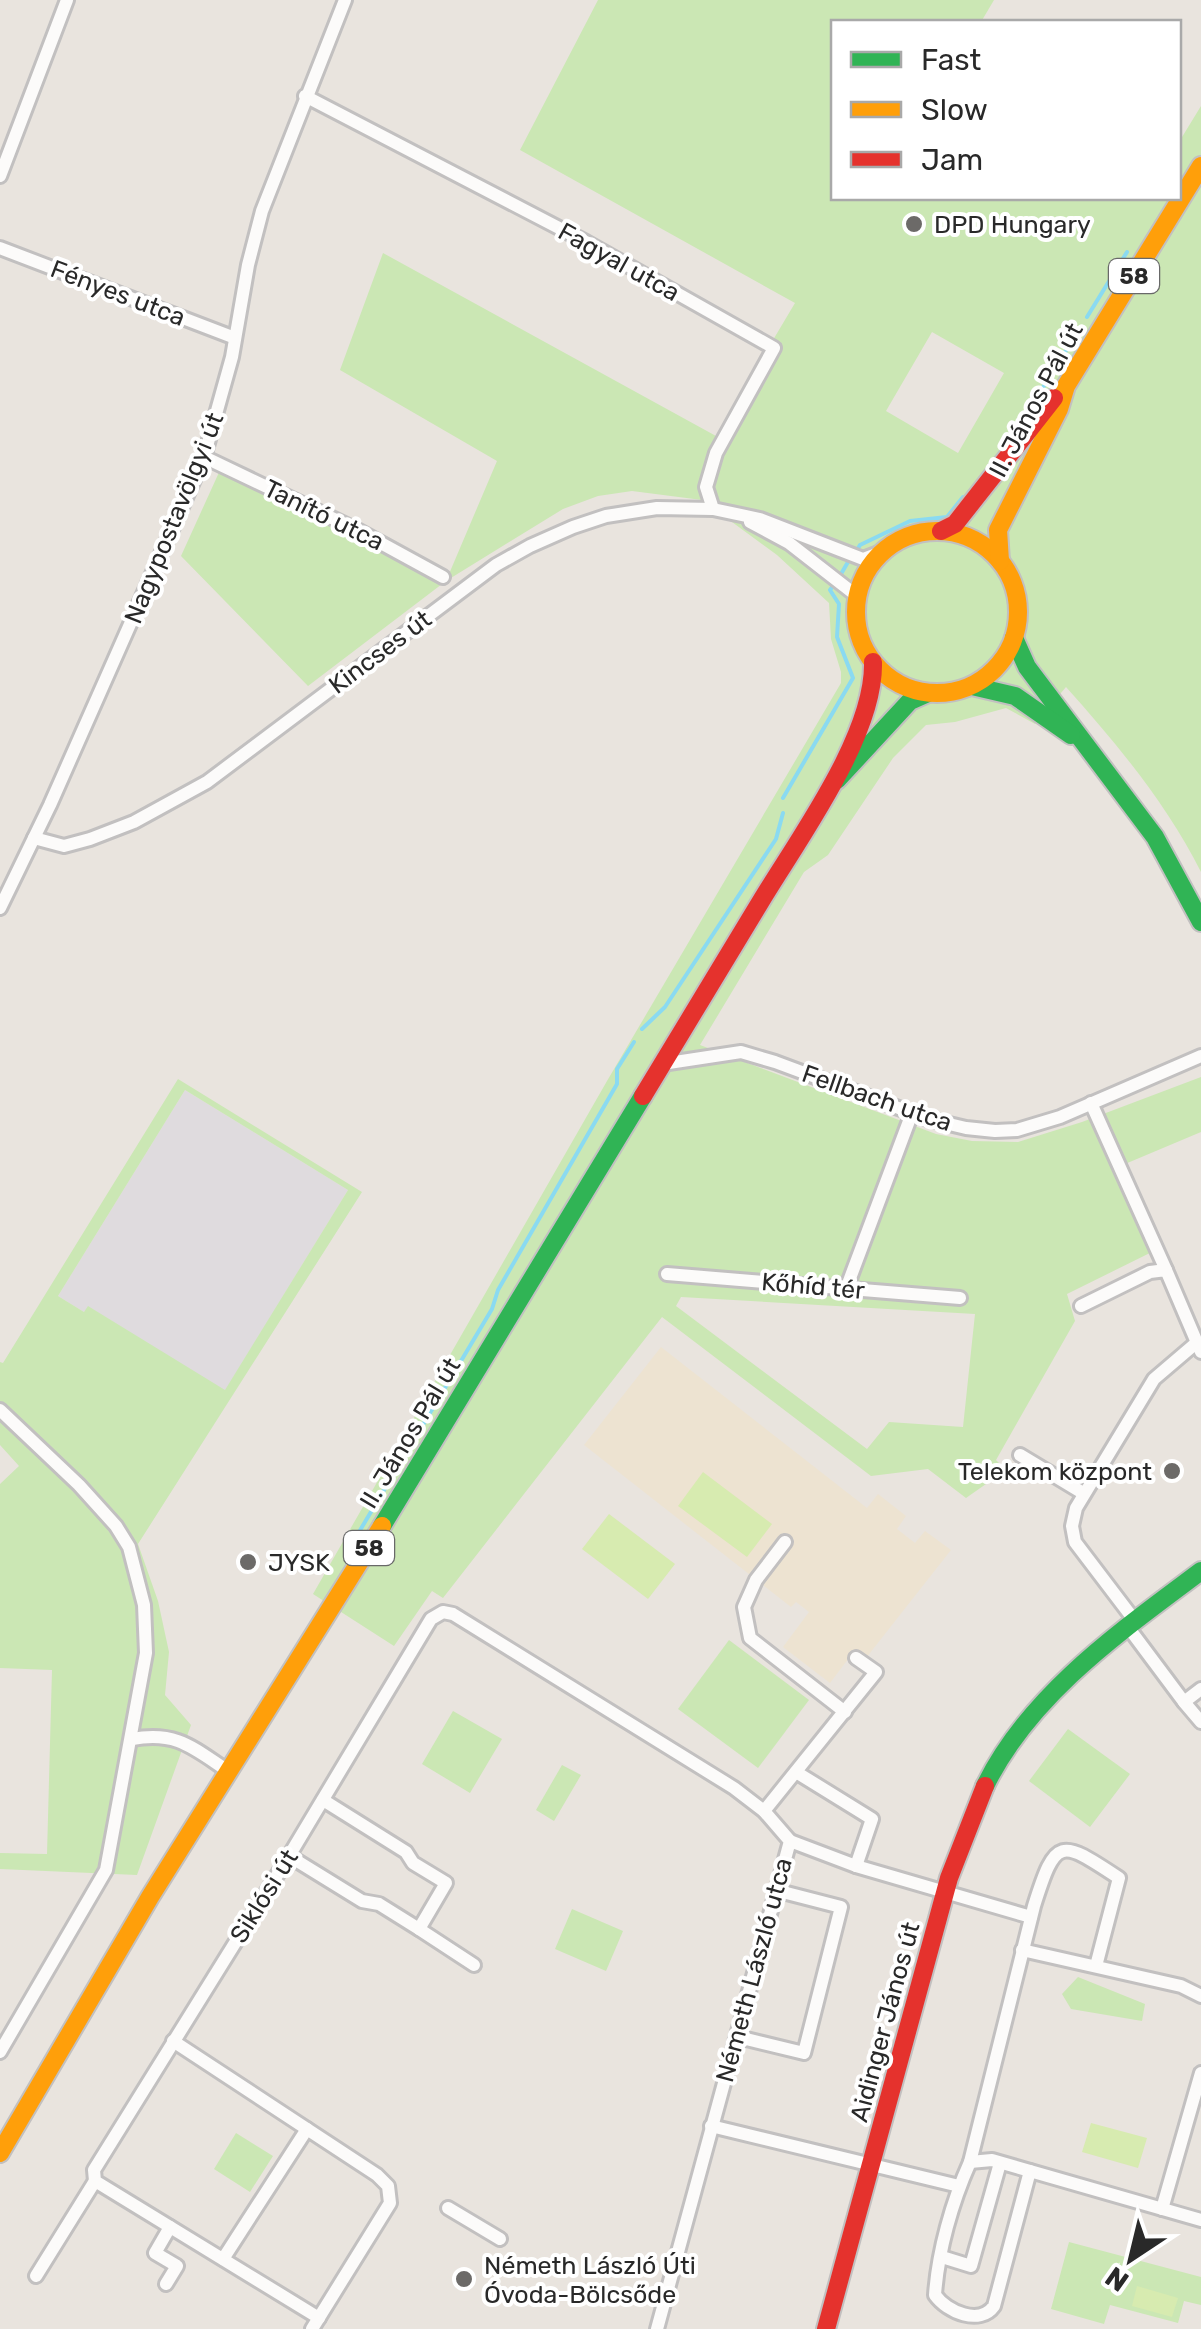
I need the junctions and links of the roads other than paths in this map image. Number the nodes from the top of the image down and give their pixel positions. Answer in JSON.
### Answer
{"nodes":[{"id":1,"x":67,"y":0,"type":"edge"},
{"id":2,"x":345,"y":0,"type":"edge"},
{"id":3,"x":306,"y":96,"type":"junction"},
{"id":4,"x":1201,"y":166,"type":"edge"},
{"id":5,"x":0,"y":176,"type":"edge"},
{"id":6,"x":1181,"y":199,"type":"edge"},
{"id":7,"x":1180,"y":200,"type":"edge"},
{"id":8,"x":0,"y":248,"type":"edge"},
{"id":9,"x":783,"y":332,"type":"dead end"},
{"id":10,"x":235,"y":338,"type":"junction"},
{"id":11,"x":774,"y":348,"type":"junction"},
{"id":12,"x":1066,"y":386,"type":"junction"},
{"id":13,"x":204,"y":456,"type":"junction"},
{"id":14,"x":713,"y":508,"type":"junction"},
{"id":15,"x":744,"y":518,"type":"junction"},
{"id":16,"x":940,"y":531,"type":"junction"},
{"id":17,"x":884,"y":551,"type":"junction"},
{"id":18,"x":1000,"y":560,"type":"junction"},
{"id":19,"x":444,"y":576,"type":"dead end"},
{"id":20,"x":858,"y":596,"type":"junction"},
{"id":21,"x":1014,"y":638,"type":"junction"},
{"id":22,"x":873,"y":662,"type":"junction"},
{"id":23,"x":972,"y":686,"type":"junction"},
{"id":24,"x":928,"y":693,"type":"junction"},
{"id":25,"x":1087,"y":748,"type":"junction"},
{"id":26,"x":828,"y":789,"type":"junction"},
{"id":27,"x":34,"y":838,"type":"junction"},
{"id":28,"x":0,"y":908,"type":"edge"},
{"id":29,"x":1201,"y":922,"type":"edge"},
{"id":30,"x":1201,"y":1056,"type":"edge"},
{"id":31,"x":662,"y":1064,"type":"junction"},
{"id":32,"x":1201,"y":1066,"type":"edge"},
{"id":33,"x":1174,"y":1069,"type":"junction"},
{"id":34,"x":1092,"y":1103,"type":"junction"},
{"id":35,"x":912,"y":1113,"type":"junction"},
{"id":36,"x":1166,"y":1270,"type":"junction"},
{"id":37,"x":667,"y":1274,"type":"dead end"},
{"id":38,"x":846,"y":1289,"type":"junction"},
{"id":39,"x":960,"y":1298,"type":"dead end"},
{"id":40,"x":1080,"y":1306,"type":"dead end"},
{"id":41,"x":1198,"y":1348,"type":"edge"},
{"id":42,"x":0,"y":1410,"type":"edge"},
{"id":43,"x":1020,"y":1455,"type":"dead end"},
{"id":44,"x":1083,"y":1493,"type":"junction"},
{"id":45,"x":786,"y":1542,"type":"dead end"},
{"id":46,"x":1201,"y":1571,"type":"edge"},
{"id":47,"x":443,"y":1612,"type":"joint"},
{"id":48,"x":1131,"y":1624,"type":"junction"},
{"id":49,"x":856,"y":1658,"type":"dead end"},
{"id":50,"x":1201,"y":1688,"type":"edge"},
{"id":51,"x":1184,"y":1702,"type":"junction"},
{"id":52,"x":845,"y":1712,"type":"junction"},
{"id":53,"x":1201,"y":1722,"type":"edge"},
{"id":54,"x":132,"y":1739,"type":"junction"},
{"id":55,"x":228,"y":1770,"type":"junction"},
{"id":56,"x":796,"y":1772,"type":"junction"},
{"id":57,"x":323,"y":1800,"type":"junction"},
{"id":58,"x":764,"y":1811,"type":"junction"},
{"id":59,"x":790,"y":1841,"type":"junction"},
{"id":60,"x":289,"y":1856,"type":"junction"},
{"id":61,"x":856,"y":1866,"type":"junction"},
{"id":62,"x":776,"y":1890,"type":"junction"},
{"id":63,"x":946,"y":1893,"type":"junction"},
{"id":64,"x":1031,"y":1917,"type":"junction"},
{"id":65,"x":419,"y":1929,"type":"junction"},
{"id":66,"x":1022,"y":1950,"type":"junction"},
{"id":67,"x":474,"y":1965,"type":"dead end"},
{"id":68,"x":1096,"y":1966,"type":"junction"},
{"id":69,"x":1201,"y":1996,"type":"edge"},
{"id":70,"x":738,"y":2037,"type":"junction"},
{"id":71,"x":173,"y":2040,"type":"junction"},
{"id":72,"x":0,"y":2052,"type":"edge"},
{"id":73,"x":1201,"y":2073,"type":"edge"},
{"id":74,"x":1196,"y":2112,"type":"edge"},
{"id":75,"x":711,"y":2126,"type":"junction"},
{"id":76,"x":307,"y":2129,"type":"junction"},
{"id":77,"x":0,"y":2153,"type":"edge"},
{"id":78,"x":970,"y":2162,"type":"junction"},
{"id":79,"x":1000,"y":2163,"type":"junction"},
{"id":80,"x":874,"y":2164,"type":"junction"},
{"id":81,"x":1030,"y":2172,"type":"junction"},
{"id":82,"x":97,"y":2182,"type":"junction"},
{"id":83,"x":959,"y":2186,"type":"junction"},
{"id":84,"x":448,"y":2208,"type":"dead end"},
{"id":85,"x":1162,"y":2210,"type":"junction"},
{"id":86,"x":1201,"y":2220,"type":"edge"},
{"id":87,"x":170,"y":2227,"type":"junction"},
{"id":88,"x":500,"y":2240,"type":"dead end"},
{"id":89,"x":942,"y":2257,"type":"junction"},
{"id":90,"x":222,"y":2259,"type":"junction"},
{"id":91,"x":36,"y":2276,"type":"dead end"},
{"id":92,"x":166,"y":2284,"type":"dead end"},
{"id":93,"x":315,"y":2324,"type":"edge"},
{"id":94,"x":657,"y":2329,"type":"edge"},
{"id":95,"x":826,"y":2329,"type":"edge"}],
"edges":[{"from":1,"to":5,"type":"street"},
{"from":2,"to":3,"type":"street","name":"Nagypostavölgyi út"},
{"from":3,"to":10,"type":"street","name":"Nagypostavölgyi út"},
{"from":3,"to":11,"type":"street","name":"Fagyal utca"},
{"from":4,"to":6,"type":"main road","name":"II. János Pál út","number":"58"},
{"from":7,"to":12,"type":"main road","name":"II. János Pál út","number":"58"},
{"from":8,"to":10,"type":"street","name":"Fényes utca"},
{"from":9,"to":11,"type":"street"},
{"from":10,"to":13,"type":"street","name":"Nagypostavölgyi út"},
{"from":11,"to":14,"type":"street"},
{"from":12,"to":16,"type":"main road","number":"58"},
{"from":12,"to":18,"type":"main road","name":"II. János Pál út","number":"58"},
{"from":13,"to":19,"type":"street","name":"Tanító utca"},
{"from":13,"to":27,"type":"street","name":"Nagypostavölgyi út"},
{"from":14,"to":15,"type":"street","name":"Kincses út"},
{"from":14,"to":27,"type":"street","name":"Kincses út"},
{"from":15,"to":17,"type":"street"},
{"from":15,"to":20,"type":"street"},
{"from":16,"to":17,"type":"main road","number":"58"},
{"from":16,"to":18,"type":"main road"},
{"from":17,"to":20,"type":"main road"},
{"from":18,"to":21,"type":"main road","number":"58"},
{"from":20,"to":22,"type":"main road","number":"58"},
{"from":21,"to":23,"type":"main road"},
{"from":21,"to":25,"type":"main road"},
{"from":22,"to":24,"type":"main road"},
{"from":22,"to":26,"type":"main road","number":"58"},
{"from":23,"to":24,"type":"main road","number":"58"},
{"from":23,"to":25,"type":"main road"},
{"from":24,"to":26,"type":"main road","number":"58"},
{"from":25,"to":29,"type":"main road"},
{"from":26,"to":31,"type":"main road","name":"II. János Pál út","number":"58"},
{"from":27,"to":28,"type":"street","name":"Nagypostavölgyi út"},
{"from":30,"to":33,"type":"street","name":"Fellbach utca"},
{"from":31,"to":35,"type":"street","name":"Fellbach utca"},
{"from":31,"to":55,"type":"main road","name":"II. János Pál út","number":"58"},
{"from":32,"to":33,"type":"street"},
{"from":33,"to":34,"type":"street","name":"Fellbach utca"},
{"from":34,"to":35,"type":"street","name":"Fellbach utca"},
{"from":34,"to":36,"type":"street"},
{"from":35,"to":38,"type":"street"},
{"from":36,"to":40,"type":"street"},
{"from":36,"to":41,"type":"street"},
{"from":37,"to":38,"type":"street","name":"Kőhíd tér"},
{"from":38,"to":39,"type":"street","name":"Kőhíd tér"},
{"from":41,"to":44,"type":"street"},
{"from":42,"to":54,"type":"street"},
{"from":43,"to":44,"type":"street"},
{"from":44,"to":48,"type":"street"},
{"from":45,"to":52,"type":"street"},
{"from":46,"to":48,"type":"main road","name":"Aidinger János út"},
{"from":47,"to":57,"type":"street","name":"Siklósi út"},
{"from":47,"to":58,"type":"street","name":"Németh László utca"},
{"from":48,"to":51,"type":"street"},
{"from":48,"to":63,"type":"main road","name":"Aidinger János út"},
{"from":49,"to":52,"type":"street"},
{"from":50,"to":51,"type":"street"},
{"from":51,"to":53,"type":"street"},
{"from":52,"to":56,"type":"street"},
{"from":54,"to":55,"type":"street"},
{"from":54,"to":72,"type":"street"},
{"from":55,"to":77,"type":"main road","name":"II. János Pál út","number":"58"},
{"from":56,"to":58,"type":"street"},
{"from":56,"to":61,"type":"street"},
{"from":57,"to":60,"type":"street","name":"Siklósi út"},
{"from":57,"to":65,"type":"street"},
{"from":58,"to":59,"type":"street","name":"Németh László utca"},
{"from":59,"to":61,"type":"street"},
{"from":59,"to":62,"type":"street","name":"Németh László utca"},
{"from":60,"to":65,"type":"street"},
{"from":60,"to":71,"type":"street","name":"Siklósi út"},
{"from":61,"to":63,"type":"street"},
{"from":62,"to":70,"type":"street","name":"Németh László utca"},
{"from":62,"to":70,"type":"street"},
{"from":63,"to":64,"type":"street"},
{"from":63,"to":80,"type":"main road","name":"Aidinger János út"},
{"from":64,"to":66,"type":"street"},
{"from":64,"to":68,"type":"street"},
{"from":65,"to":67,"type":"street"},
{"from":66,"to":68,"type":"street"},
{"from":66,"to":78,"type":"street"},
{"from":68,"to":69,"type":"street"},
{"from":70,"to":75,"type":"street","name":"Németh László utca"},
{"from":71,"to":76,"type":"street"},
{"from":71,"to":82,"type":"street","name":"Siklósi út"},
{"from":73,"to":74,"type":"street"},
{"from":74,"to":85,"type":"street"},
{"from":75,"to":80,"type":"street"},
{"from":75,"to":94,"type":"street","name":"Németh László utca"},
{"from":76,"to":90,"type":"street"},
{"from":76,"to":93,"type":"street"},
{"from":78,"to":79,"type":"street"},
{"from":78,"to":83,"type":"street"},
{"from":79,"to":81,"type":"street"},
{"from":79,"to":89,"type":"street"},
{"from":80,"to":83,"type":"street"},
{"from":80,"to":95,"type":"main road","name":"Aidinger János út"},
{"from":81,"to":85,"type":"street"},
{"from":81,"to":89,"type":"street"},
{"from":82,"to":87,"type":"street"},
{"from":82,"to":91,"type":"street","name":"Siklósi út"},
{"from":83,"to":89,"type":"street"},
{"from":84,"to":88,"type":"street"},
{"from":85,"to":86,"type":"street"},
{"from":87,"to":90,"type":"street"},
{"from":87,"to":92,"type":"street"},
{"from":90,"to":93,"type":"street"}]}
